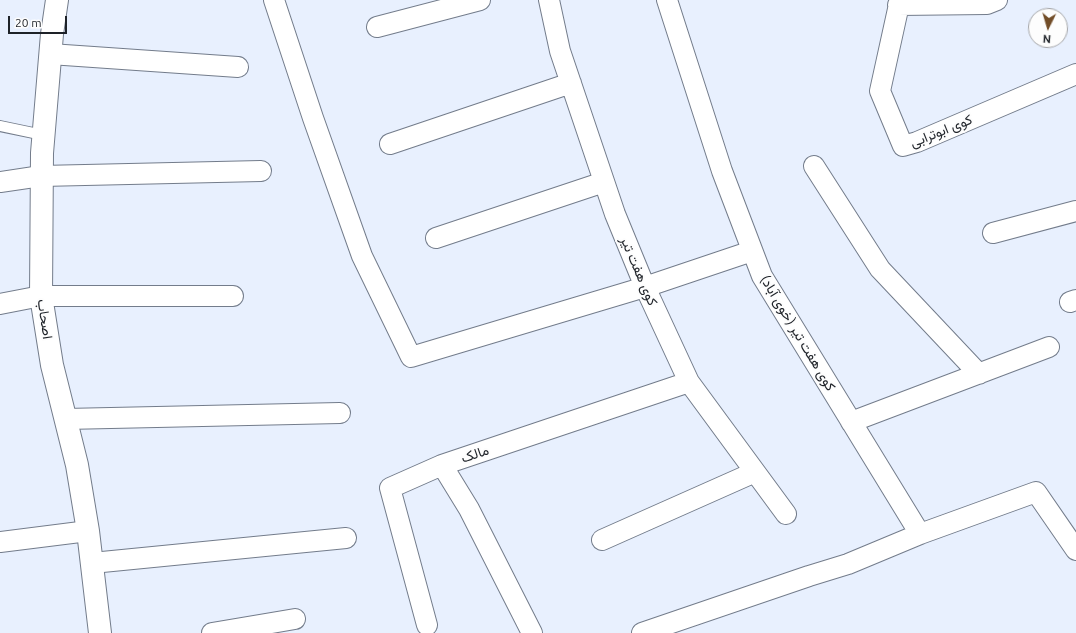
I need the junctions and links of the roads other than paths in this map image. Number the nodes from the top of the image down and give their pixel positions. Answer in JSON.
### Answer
{"nodes":[{"id":1,"x":57,"y":0,"type":"edge"},
{"id":2,"x":274,"y":0,"type":"edge"},
{"id":3,"x":480,"y":0,"type":"edge"},
{"id":4,"x":549,"y":0,"type":"edge"},
{"id":5,"x":667,"y":0,"type":"edge"},
{"id":6,"x":997,"y":0,"type":"edge"},
{"id":7,"x":899,"y":3,"type":"edge"},
{"id":8,"x":377,"y":27,"type":"dead end"},
{"id":9,"x":50,"y":54,"type":"junction"},
{"id":10,"x":238,"y":67,"type":"dead end"},
{"id":11,"x":1076,"y":74,"type":"edge"},
{"id":12,"x":571,"y":83,"type":"junction"},
{"id":13,"x":0,"y":126,"type":"edge"},
{"id":14,"x":43,"y":135,"type":"junction"},
{"id":15,"x":390,"y":144,"type":"dead end"},
{"id":16,"x":814,"y":166,"type":"dead end"},
{"id":17,"x":261,"y":171,"type":"dead end"},
{"id":18,"x":41,"y":176,"type":"junction"},
{"id":19,"x":0,"y":182,"type":"edge"},
{"id":20,"x":604,"y":182,"type":"junction"},
{"id":21,"x":1076,"y":211,"type":"edge"},
{"id":22,"x":993,"y":233,"type":"dead end"},
{"id":23,"x":436,"y":238,"type":"dead end"},
{"id":24,"x":752,"y":251,"type":"junction"},
{"id":25,"x":645,"y":287,"type":"junction"},
{"id":26,"x":41,"y":296,"type":"junction"},
{"id":27,"x":233,"y":296,"type":"dead end"},
{"id":28,"x":0,"y":304,"type":"edge"},
{"id":29,"x":1049,"y":348,"type":"dead end"},
{"id":30,"x":979,"y":374,"type":"junction"},
{"id":31,"x":689,"y":382,"type":"junction"},
{"id":32,"x":340,"y":413,"type":"dead end"},
{"id":33,"x":65,"y":418,"type":"junction"},
{"id":34,"x":851,"y":422,"type":"junction"},
{"id":35,"x":442,"y":465,"type":"junction"},
{"id":36,"x":755,"y":472,"type":"junction"},
{"id":37,"x":786,"y":514,"type":"dead end"},
{"id":38,"x":88,"y":531,"type":"junction"},
{"id":39,"x":920,"y":534,"type":"junction"},
{"id":40,"x":346,"y":538,"type":"dead end"},
{"id":41,"x":602,"y":540,"type":"dead end"},
{"id":42,"x":0,"y":542,"type":"edge"},
{"id":43,"x":1076,"y":550,"type":"edge"},
{"id":44,"x":92,"y":563,"type":"junction"},
{"id":45,"x":295,"y":619,"type":"dead end"},
{"id":46,"x":427,"y":625,"type":"dead end"},
{"id":47,"x":100,"y":633,"type":"edge"},
{"id":48,"x":212,"y":633,"type":"edge"},
{"id":49,"x":532,"y":633,"type":"edge"},
{"id":50,"x":642,"y":633,"type":"edge"}],
"edges":[{"from":1,"to":9,"type":"main road","name":"اصحاب"},
{"from":2,"to":25,"type":"street"},
{"from":3,"to":8,"type":"street"},
{"from":4,"to":12,"type":"street","name":"کوی هفت تیر"},
{"from":5,"to":24,"type":"street","name":"کوی هفت تیر (خوی آباد)"},
{"from":6,"to":7,"type":"street"},
{"from":7,"to":11,"type":"street","name":"کوی ابوترابی"},
{"from":9,"to":10,"type":"street"},
{"from":9,"to":14,"type":"main road","name":"اصحاب"},
{"from":12,"to":15,"type":"street"},
{"from":12,"to":20,"type":"street","name":"کوی هفت تیر"},
{"from":13,"to":14,"type":"lane"},
{"from":14,"to":18,"type":"main road","name":"اصحاب"},
{"from":16,"to":30,"type":"street"},
{"from":17,"to":18,"type":"street"},
{"from":18,"to":19,"type":"street"},
{"from":18,"to":26,"type":"main road","name":"اصحاب"},
{"from":20,"to":23,"type":"street"},
{"from":20,"to":25,"type":"street","name":"کوی هفت تیر"},
{"from":21,"to":22,"type":"street"},
{"from":24,"to":25,"type":"street"},
{"from":24,"to":34,"type":"street","name":"کوی هفت تیر (خوی آباد)"},
{"from":25,"to":31,"type":"street","name":"کوی هفت تیر"},
{"from":26,"to":27,"type":"street"},
{"from":26,"to":28,"type":"street"},
{"from":26,"to":33,"type":"main road","name":"اصحاب"},
{"from":29,"to":30,"type":"street"},
{"from":30,"to":34,"type":"street"},
{"from":31,"to":35,"type":"street","name":"مالک"},
{"from":31,"to":36,"type":"street","name":"کوی هفت تیر"},
{"from":32,"to":33,"type":"street"},
{"from":33,"to":38,"type":"main road","name":"اصحاب"},
{"from":34,"to":39,"type":"street","name":"کوی هفت تیر (خوی آباد)"},
{"from":35,"to":46,"type":"street"},
{"from":35,"to":49,"type":"street","name":"مالک"},
{"from":36,"to":37,"type":"street","name":"کوی هفت تیر"},
{"from":36,"to":41,"type":"street"},
{"from":38,"to":42,"type":"street"},
{"from":38,"to":44,"type":"main road","name":"اصحاب"},
{"from":39,"to":43,"type":"street"},
{"from":39,"to":50,"type":"street"},
{"from":40,"to":44,"type":"street"},
{"from":44,"to":47,"type":"main road","name":"اصحاب"},
{"from":45,"to":48,"type":"street"}]}
